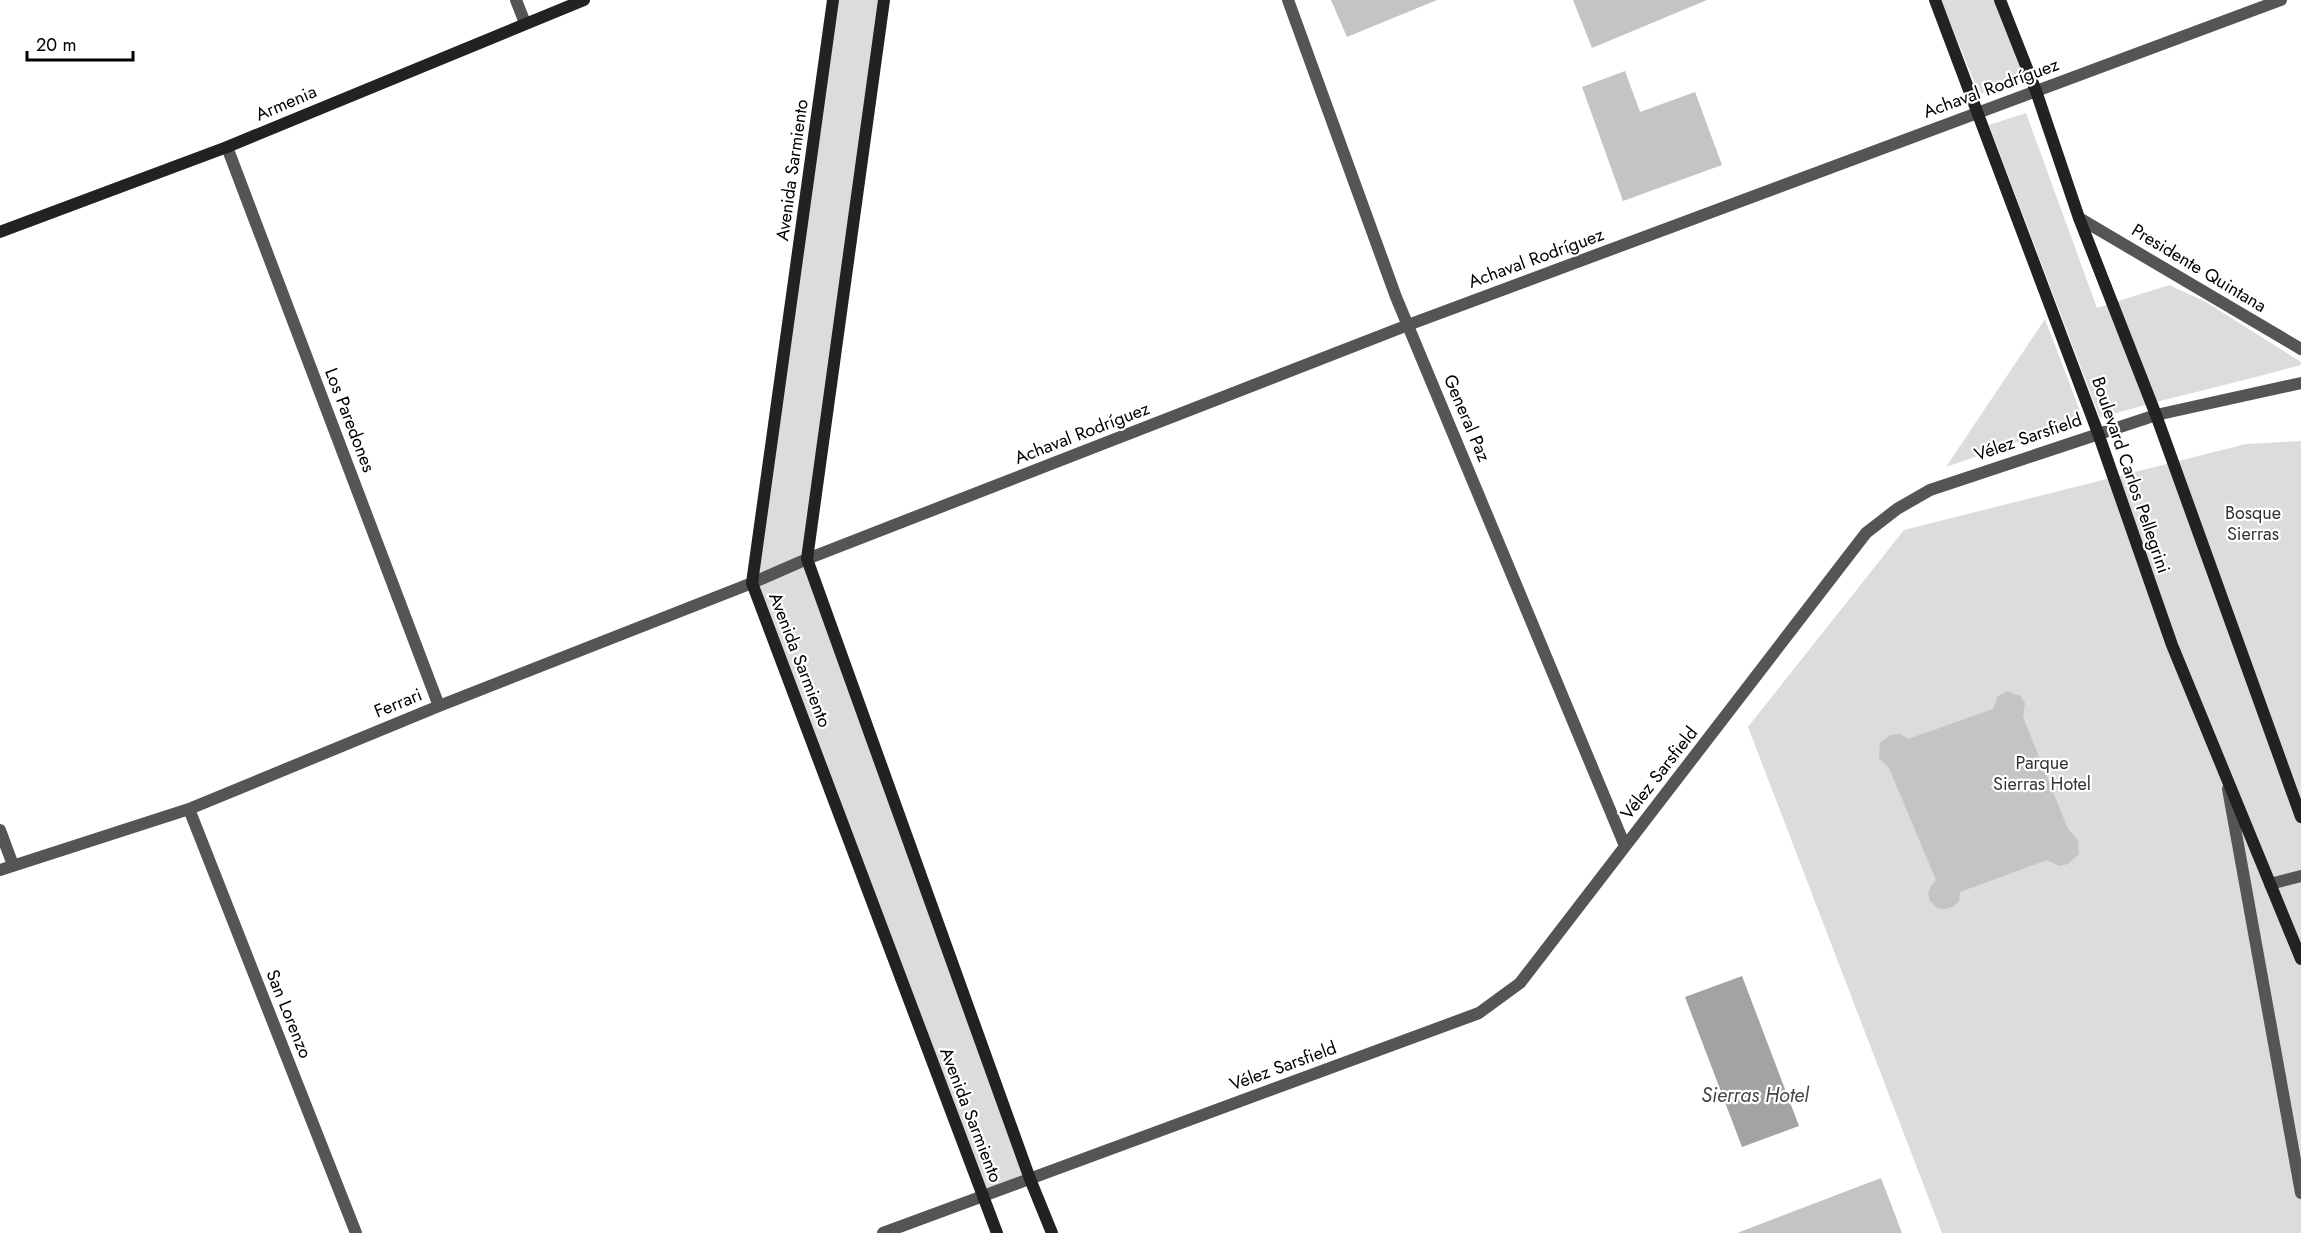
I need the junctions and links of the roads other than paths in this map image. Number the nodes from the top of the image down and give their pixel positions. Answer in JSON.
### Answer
{"nodes":[{"id":1,"x":516,"y":0,"type":"edge"},
{"id":2,"x":584,"y":0,"type":"edge"},
{"id":3,"x":833,"y":0,"type":"edge"},
{"id":4,"x":884,"y":0,"type":"edge"},
{"id":5,"x":1288,"y":0,"type":"edge"},
{"id":6,"x":1935,"y":0,"type":"edge"},
{"id":7,"x":2000,"y":0,"type":"edge"},
{"id":8,"x":2281,"y":0,"type":"edge"},
{"id":9,"x":525,"y":23,"type":"junction"},
{"id":10,"x":2036,"y":91,"type":"junction"},
{"id":11,"x":1978,"y":112,"type":"junction"},
{"id":12,"x":227,"y":147,"type":"junction"},
{"id":13,"x":2079,"y":218,"type":"junction"},
{"id":14,"x":0,"y":232,"type":"edge"},
{"id":15,"x":1408,"y":324,"type":"junction"},
{"id":16,"x":2301,"y":349,"type":"edge"},
{"id":17,"x":2301,"y":383,"type":"edge"},
{"id":18,"x":2156,"y":415,"type":"junction"},
{"id":19,"x":2098,"y":433,"type":"junction"},
{"id":20,"x":807,"y":559,"type":"junction"},
{"id":21,"x":752,"y":583,"type":"junction"},
{"id":22,"x":439,"y":706,"type":"junction"},
{"id":23,"x":2228,"y":784,"type":"junction"},
{"id":24,"x":189,"y":809,"type":"junction"},
{"id":25,"x":2301,"y":817,"type":"edge"},
{"id":26,"x":0,"y":831,"type":"edge"},
{"id":27,"x":1625,"y":846,"type":"junction"},
{"id":28,"x":13,"y":865,"type":"junction"},
{"id":29,"x":0,"y":870,"type":"edge"},
{"id":30,"x":2301,"y":876,"type":"edge"},
{"id":31,"x":2270,"y":884,"type":"junction"},
{"id":32,"x":2301,"y":959,"type":"edge"},
{"id":33,"x":1030,"y":1179,"type":"junction"},
{"id":34,"x":2301,"y":1193,"type":"edge"},
{"id":35,"x":982,"y":1197,"type":"junction"},
{"id":36,"x":356,"y":1233,"type":"edge"},
{"id":37,"x":883,"y":1233,"type":"edge"},
{"id":38,"x":997,"y":1233,"type":"edge"},
{"id":39,"x":1052,"y":1233,"type":"edge"}],
"edges":[{"from":1,"to":9,"type":"street"},
{"from":2,"to":9,"type":"street","name":"Armenia"},
{"from":3,"to":21,"type":"street","name":"Avenida Sarmiento"},
{"from":4,"to":20,"type":"street","name":"Avenida Sarmiento"},
{"from":5,"to":15,"type":"street","name":"General Paz"},
{"from":6,"to":11,"type":"street","name":"Boulevard Carlos Pellegrini"},
{"from":7,"to":10,"type":"street"},
{"from":8,"to":10,"type":"street","name":"Achaval Rodríguez"},
{"from":9,"to":12,"type":"street","name":"Armenia"},
{"from":10,"to":11,"type":"street","name":"Achaval Rodríguez"},
{"from":10,"to":13,"type":"street"},
{"from":11,"to":15,"type":"street","name":"Achaval Rodríguez"},
{"from":11,"to":19,"type":"street","name":"Boulevard Carlos Pellegrini"},
{"from":12,"to":14,"type":"street","name":"Armenia"},
{"from":12,"to":22,"type":"street","name":"Los Paredones"},
{"from":13,"to":16,"type":"street","name":"Presidente Quintana"},
{"from":13,"to":18,"type":"street"},
{"from":15,"to":20,"type":"street","name":"Achaval Rodríguez"},
{"from":15,"to":27,"type":"street","name":"General Paz"},
{"from":17,"to":18,"type":"street","name":"Vélez Sarsfield"},
{"from":18,"to":19,"type":"street","name":"Vélez Sarsfield"},
{"from":18,"to":25,"type":"street"},
{"from":19,"to":23,"type":"street","name":"Boulevard Carlos Pellegrini"},
{"from":19,"to":27,"type":"street","name":"Vélez Sarsfield"},
{"from":20,"to":21,"type":"street","name":"Ferrari"},
{"from":20,"to":33,"type":"street","name":"Avenida Sarmiento"},
{"from":21,"to":22,"type":"street","name":"Ferrari"},
{"from":21,"to":35,"type":"street","name":"Avenida Sarmiento"},
{"from":22,"to":24,"type":"street","name":"Ferrari"},
{"from":23,"to":31,"type":"street","name":"Boulevard Carlos Pellegrini"},
{"from":23,"to":34,"type":"street"},
{"from":24,"to":28,"type":"street","name":"Ferrari"},
{"from":24,"to":36,"type":"street","name":"San Lorenzo"},
{"from":26,"to":28,"type":"street"},
{"from":27,"to":33,"type":"street","name":"Vélez Sarsfield"},
{"from":28,"to":29,"type":"street","name":"Ferrari"},
{"from":30,"to":31,"type":"street"},
{"from":31,"to":32,"type":"street","name":"Boulevard Carlos Pellegrini"},
{"from":33,"to":35,"type":"street","name":"Vélez Sarsfield"},
{"from":33,"to":39,"type":"street","name":"Avenida Sarmiento"},
{"from":35,"to":37,"type":"street","name":"Vélez Sarsfield"},
{"from":35,"to":38,"type":"street","name":"Avenida Sarmiento"}]}
